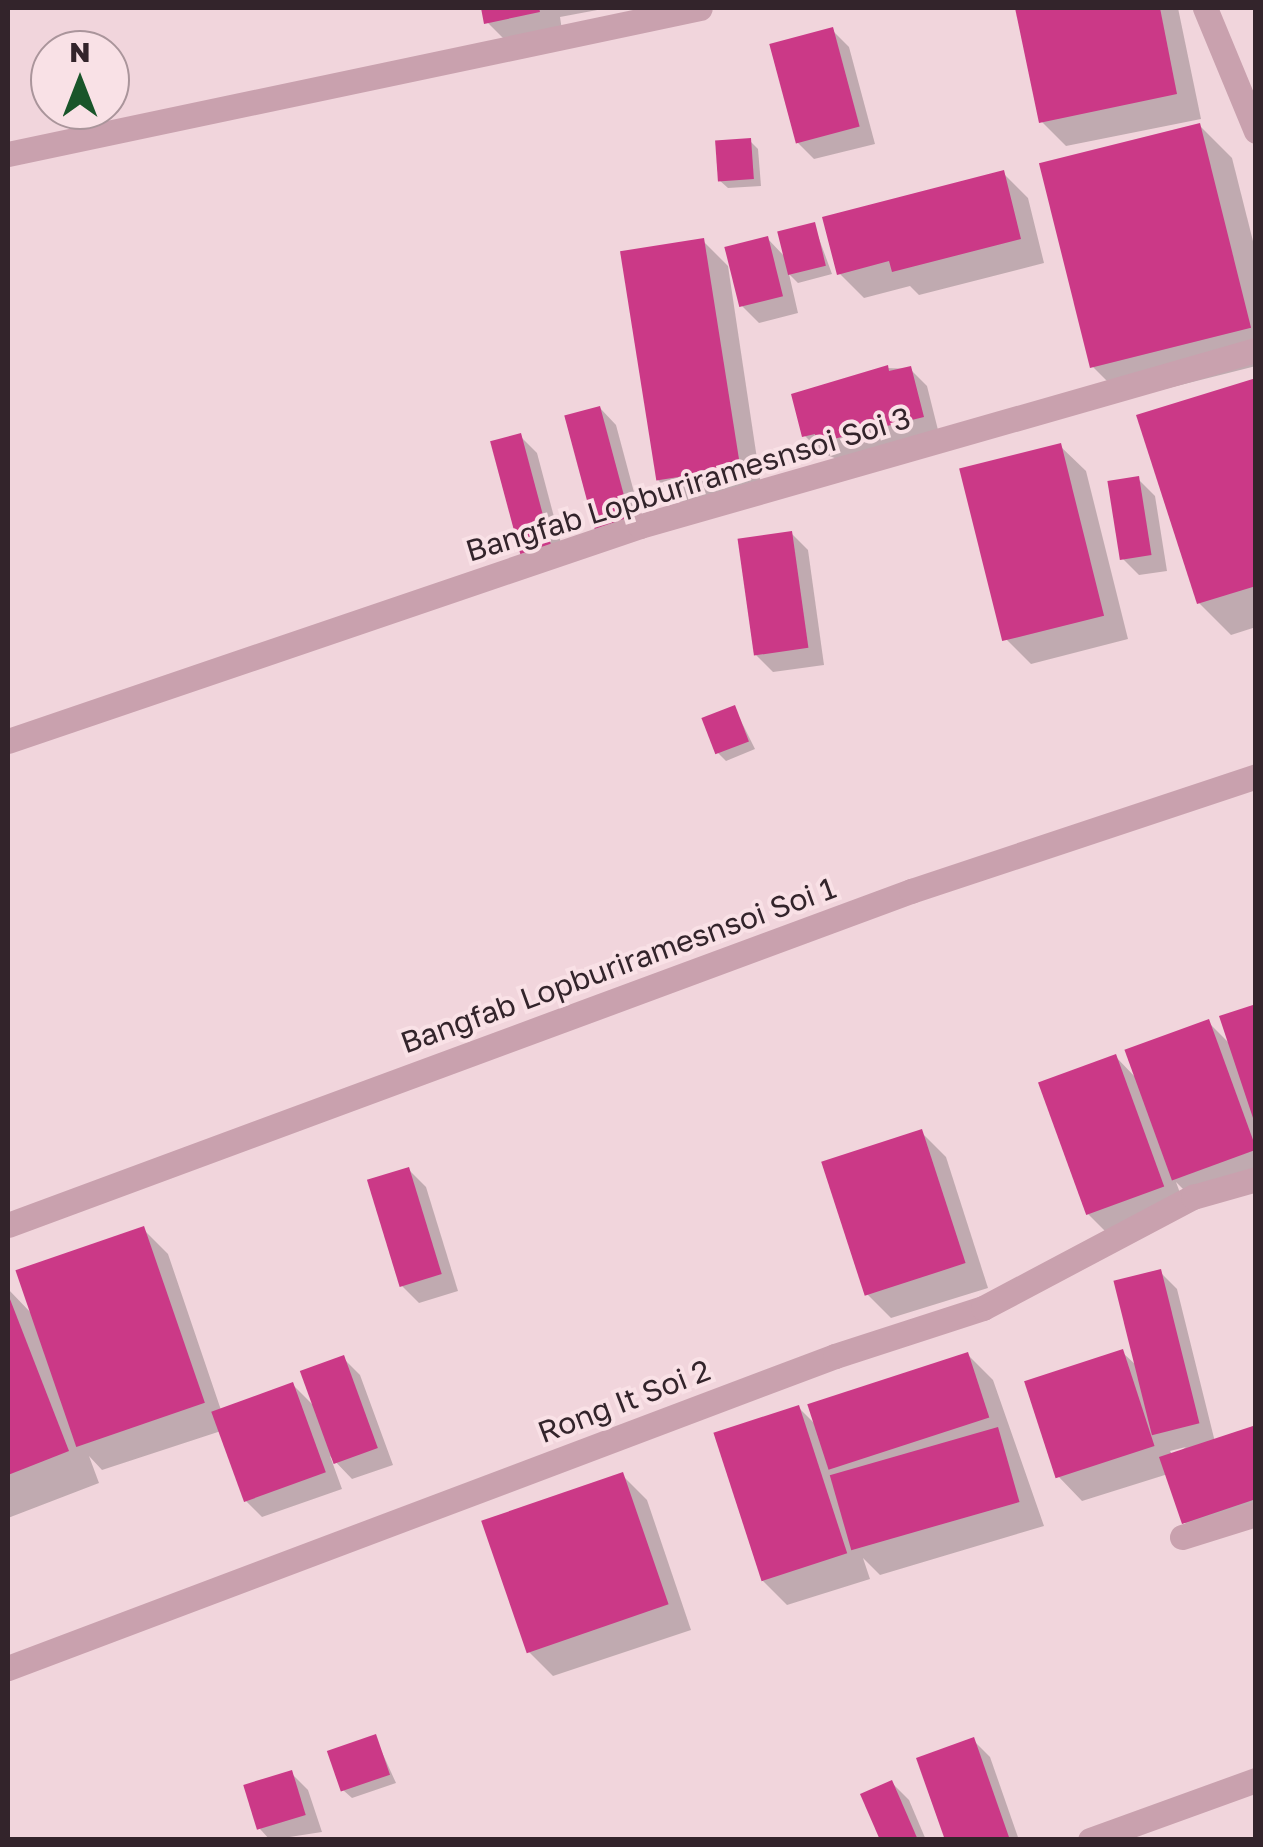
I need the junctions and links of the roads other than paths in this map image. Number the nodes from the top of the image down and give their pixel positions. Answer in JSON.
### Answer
{"nodes":[{"id":1,"x":700,"y":8,"type":"edge"},
{"id":2,"x":1206,"y":8,"type":"edge"},
{"id":3,"x":1256,"y":132,"type":"edge"},
{"id":4,"x":8,"y":154,"type":"edge"},
{"id":5,"x":1256,"y":350,"type":"edge"},
{"id":6,"x":8,"y":741,"type":"edge"},
{"id":7,"x":1256,"y":776,"type":"edge"},
{"id":8,"x":1256,"y":1178,"type":"edge"},
{"id":9,"x":8,"y":1225,"type":"edge"},
{"id":10,"x":1256,"y":1514,"type":"edge"},
{"id":11,"x":1182,"y":1538,"type":"dead end"},
{"id":12,"x":8,"y":1668,"type":"edge"},
{"id":13,"x":1256,"y":1780,"type":"edge"},
{"id":14,"x":1090,"y":1840,"type":"edge"}],
"edges":[{"from":1,"to":4,"type":"street"},
{"from":2,"to":3,"type":"street"},
{"from":5,"to":6,"type":"street","name":"Bangfab Lopburiramesnsoi Soi 3"},
{"from":7,"to":9,"type":"street","name":"Bangfab Lopburiramesnsoi Soi 1"},
{"from":8,"to":12,"type":"street","name":"Rong It Soi 2"},
{"from":10,"to":11,"type":"street"},
{"from":13,"to":14,"type":"street"}]}
